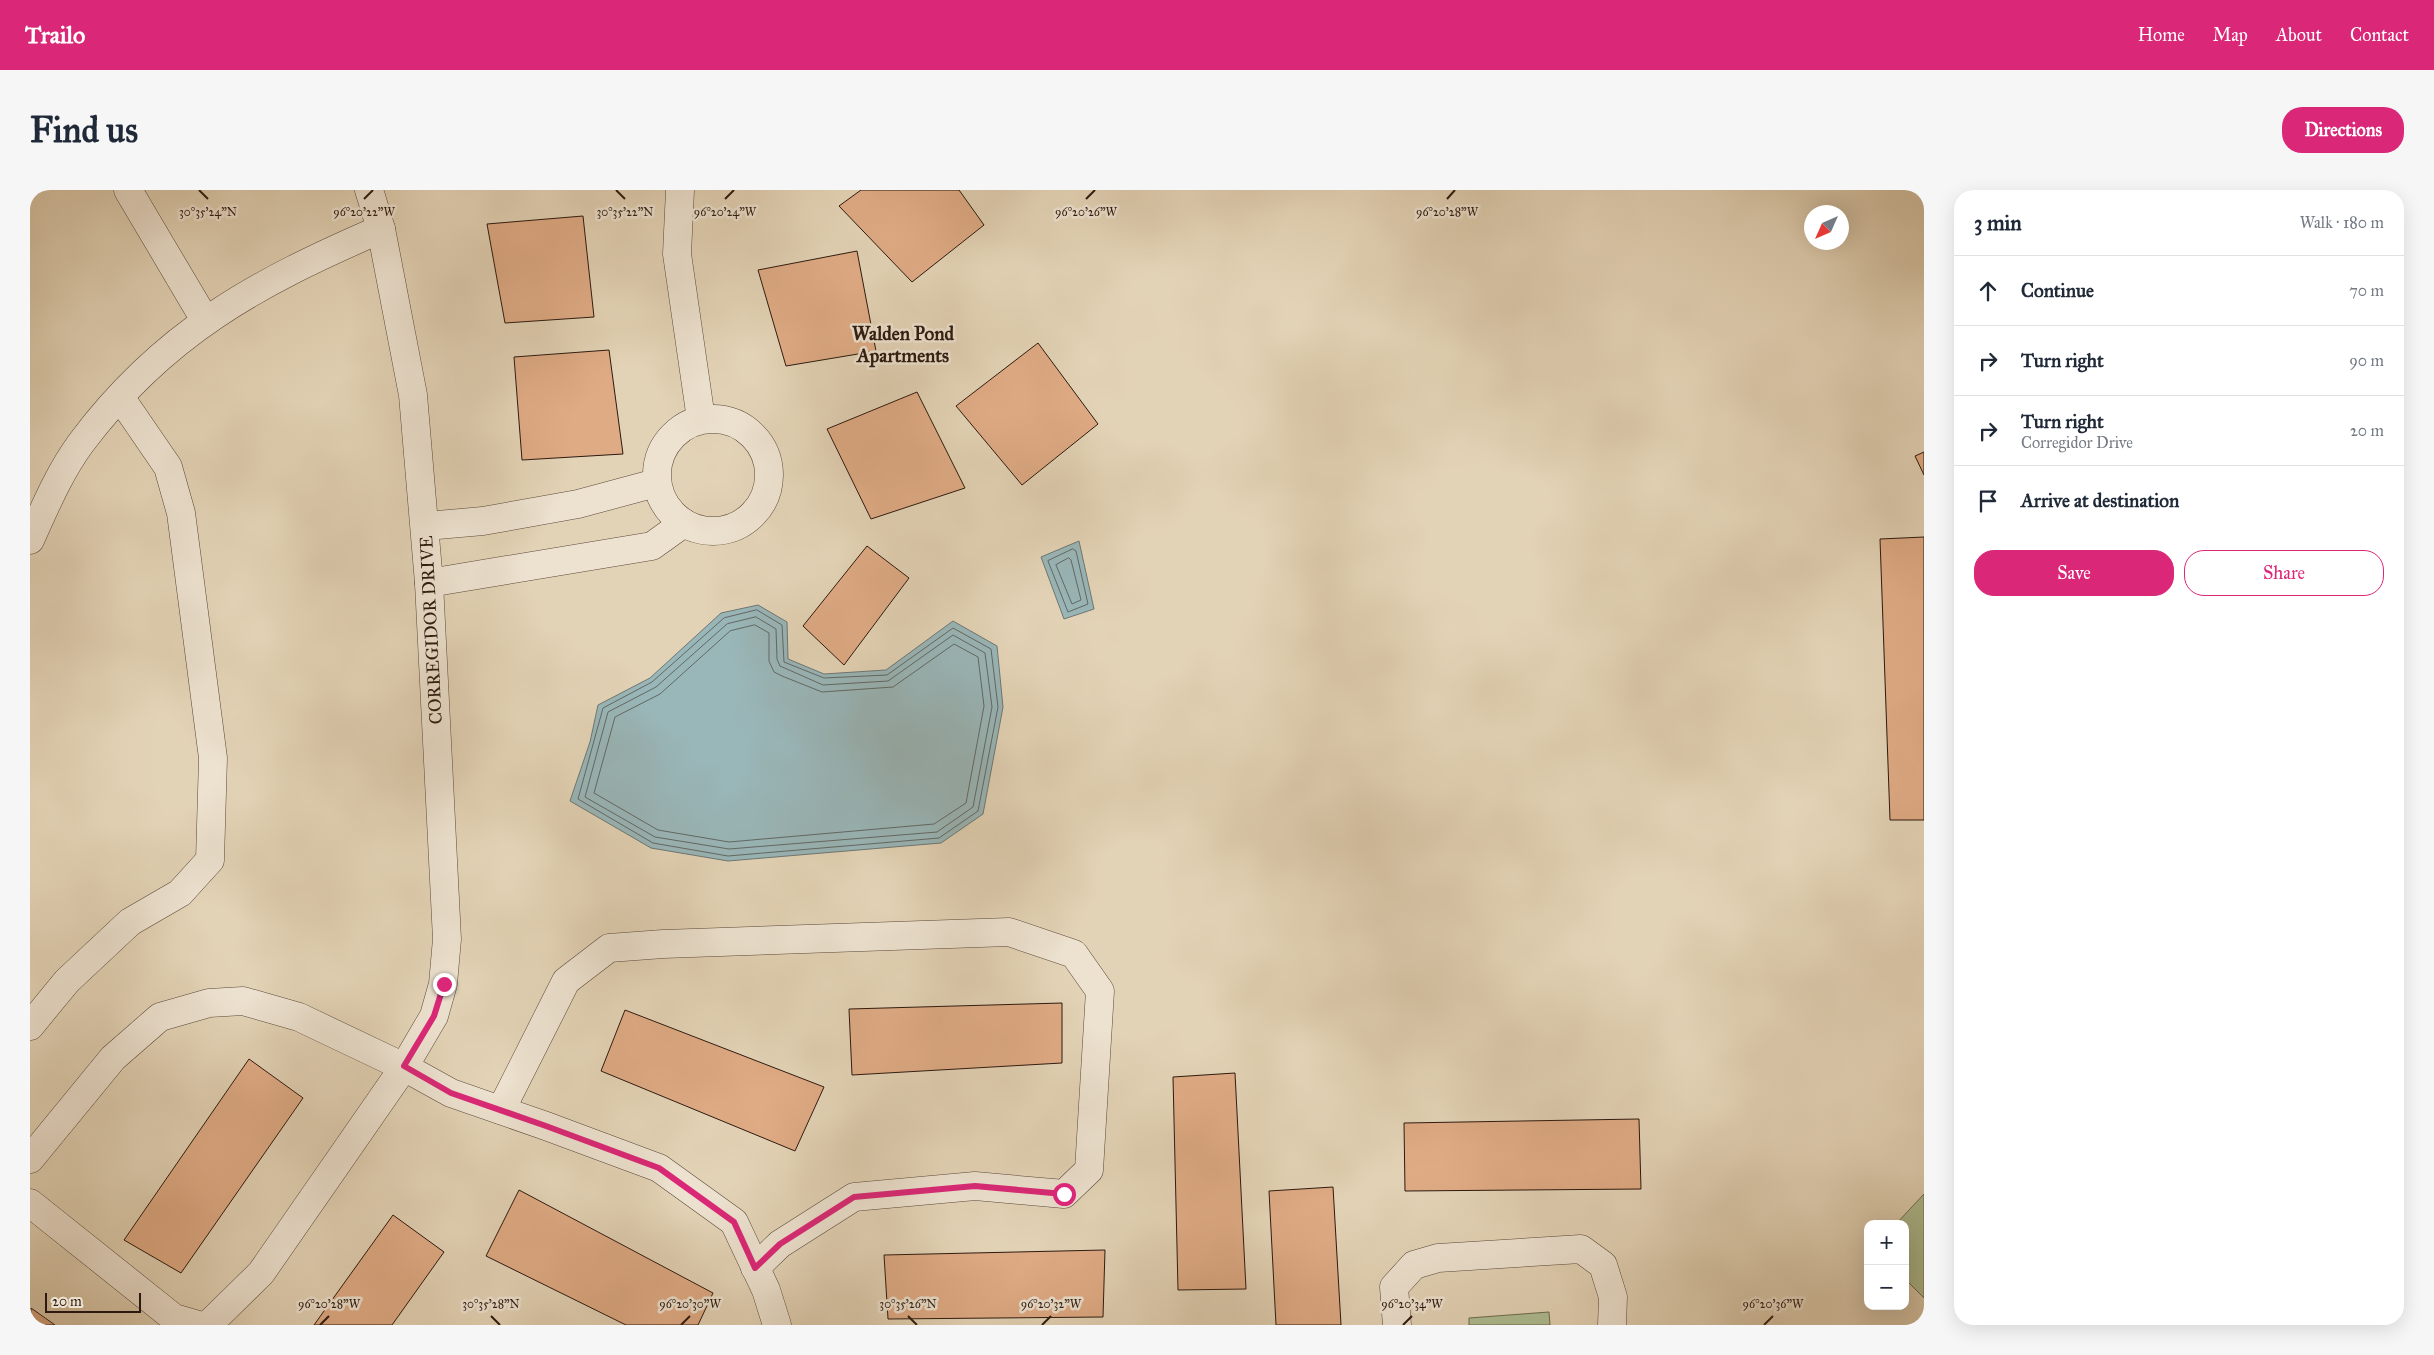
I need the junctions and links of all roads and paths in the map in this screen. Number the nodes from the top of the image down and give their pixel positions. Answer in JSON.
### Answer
{"nodes":[{"id":1,"x":128,"y":190,"type":"edge"},
{"id":2,"x":369,"y":190,"type":"edge"},
{"id":3,"x":680,"y":190,"type":"edge"},
{"id":4,"x":381,"y":229,"type":"junction"},
{"id":5,"x":205,"y":320,"type":"junction"},
{"id":6,"x":120,"y":397,"type":"junction"},
{"id":7,"x":701,"y":419,"type":"junction"},
{"id":8,"x":656,"y":483,"type":"junction"},
{"id":9,"x":684,"y":523,"type":"junction"},
{"id":10,"x":426,"y":526,"type":"junction"},
{"id":11,"x":30,"y":540,"type":"edge"},
{"id":12,"x":429,"y":583,"type":"junction"},
{"id":13,"x":30,"y":1026,"type":"edge"},
{"id":14,"x":404,"y":1066,"type":"junction"},
{"id":15,"x":501,"y":1110,"type":"junction"},
{"id":16,"x":30,"y":1159,"type":"edge"},
{"id":17,"x":30,"y":1203,"type":"edge"},
{"id":18,"x":755,"y":1268,"type":"junction"},
{"id":19,"x":198,"y":1325,"type":"edge"},
{"id":20,"x":208,"y":1325,"type":"edge"},
{"id":21,"x":777,"y":1325,"type":"edge"},
{"id":22,"x":1397,"y":1325,"type":"edge"},
{"id":23,"x":1612,"y":1325,"type":"edge"}],
"edges":[{"from":1,"to":5,"type":"street"},
{"from":2,"to":4,"type":"street","name":"CORREGIDOR DRIVE"},
{"from":3,"to":7,"type":"street"},
{"from":4,"to":5,"type":"street"},
{"from":4,"to":10,"type":"street","name":"CORREGIDOR DRIVE"},
{"from":5,"to":6,"type":"street"},
{"from":6,"to":11,"type":"street"},
{"from":6,"to":13,"type":"street"},
{"from":7,"to":8,"type":"street"},
{"from":7,"to":9,"type":"street"},
{"from":8,"to":9,"type":"street"},
{"from":8,"to":10,"type":"street"},
{"from":9,"to":12,"type":"street"},
{"from":10,"to":12,"type":"street","name":"CORREGIDOR DRIVE"},
{"from":12,"to":14,"type":"street","name":"CORREGIDOR DRIVE"},
{"from":14,"to":15,"type":"street"},
{"from":14,"to":16,"type":"street"},
{"from":14,"to":20,"type":"street","name":"CORREGIDOR DRIVE"},
{"from":15,"to":18,"type":"street"},
{"from":15,"to":18,"type":"street"},
{"from":17,"to":19,"type":"street"},
{"from":18,"to":21,"type":"street"},
{"from":22,"to":23,"type":"street"}]}
